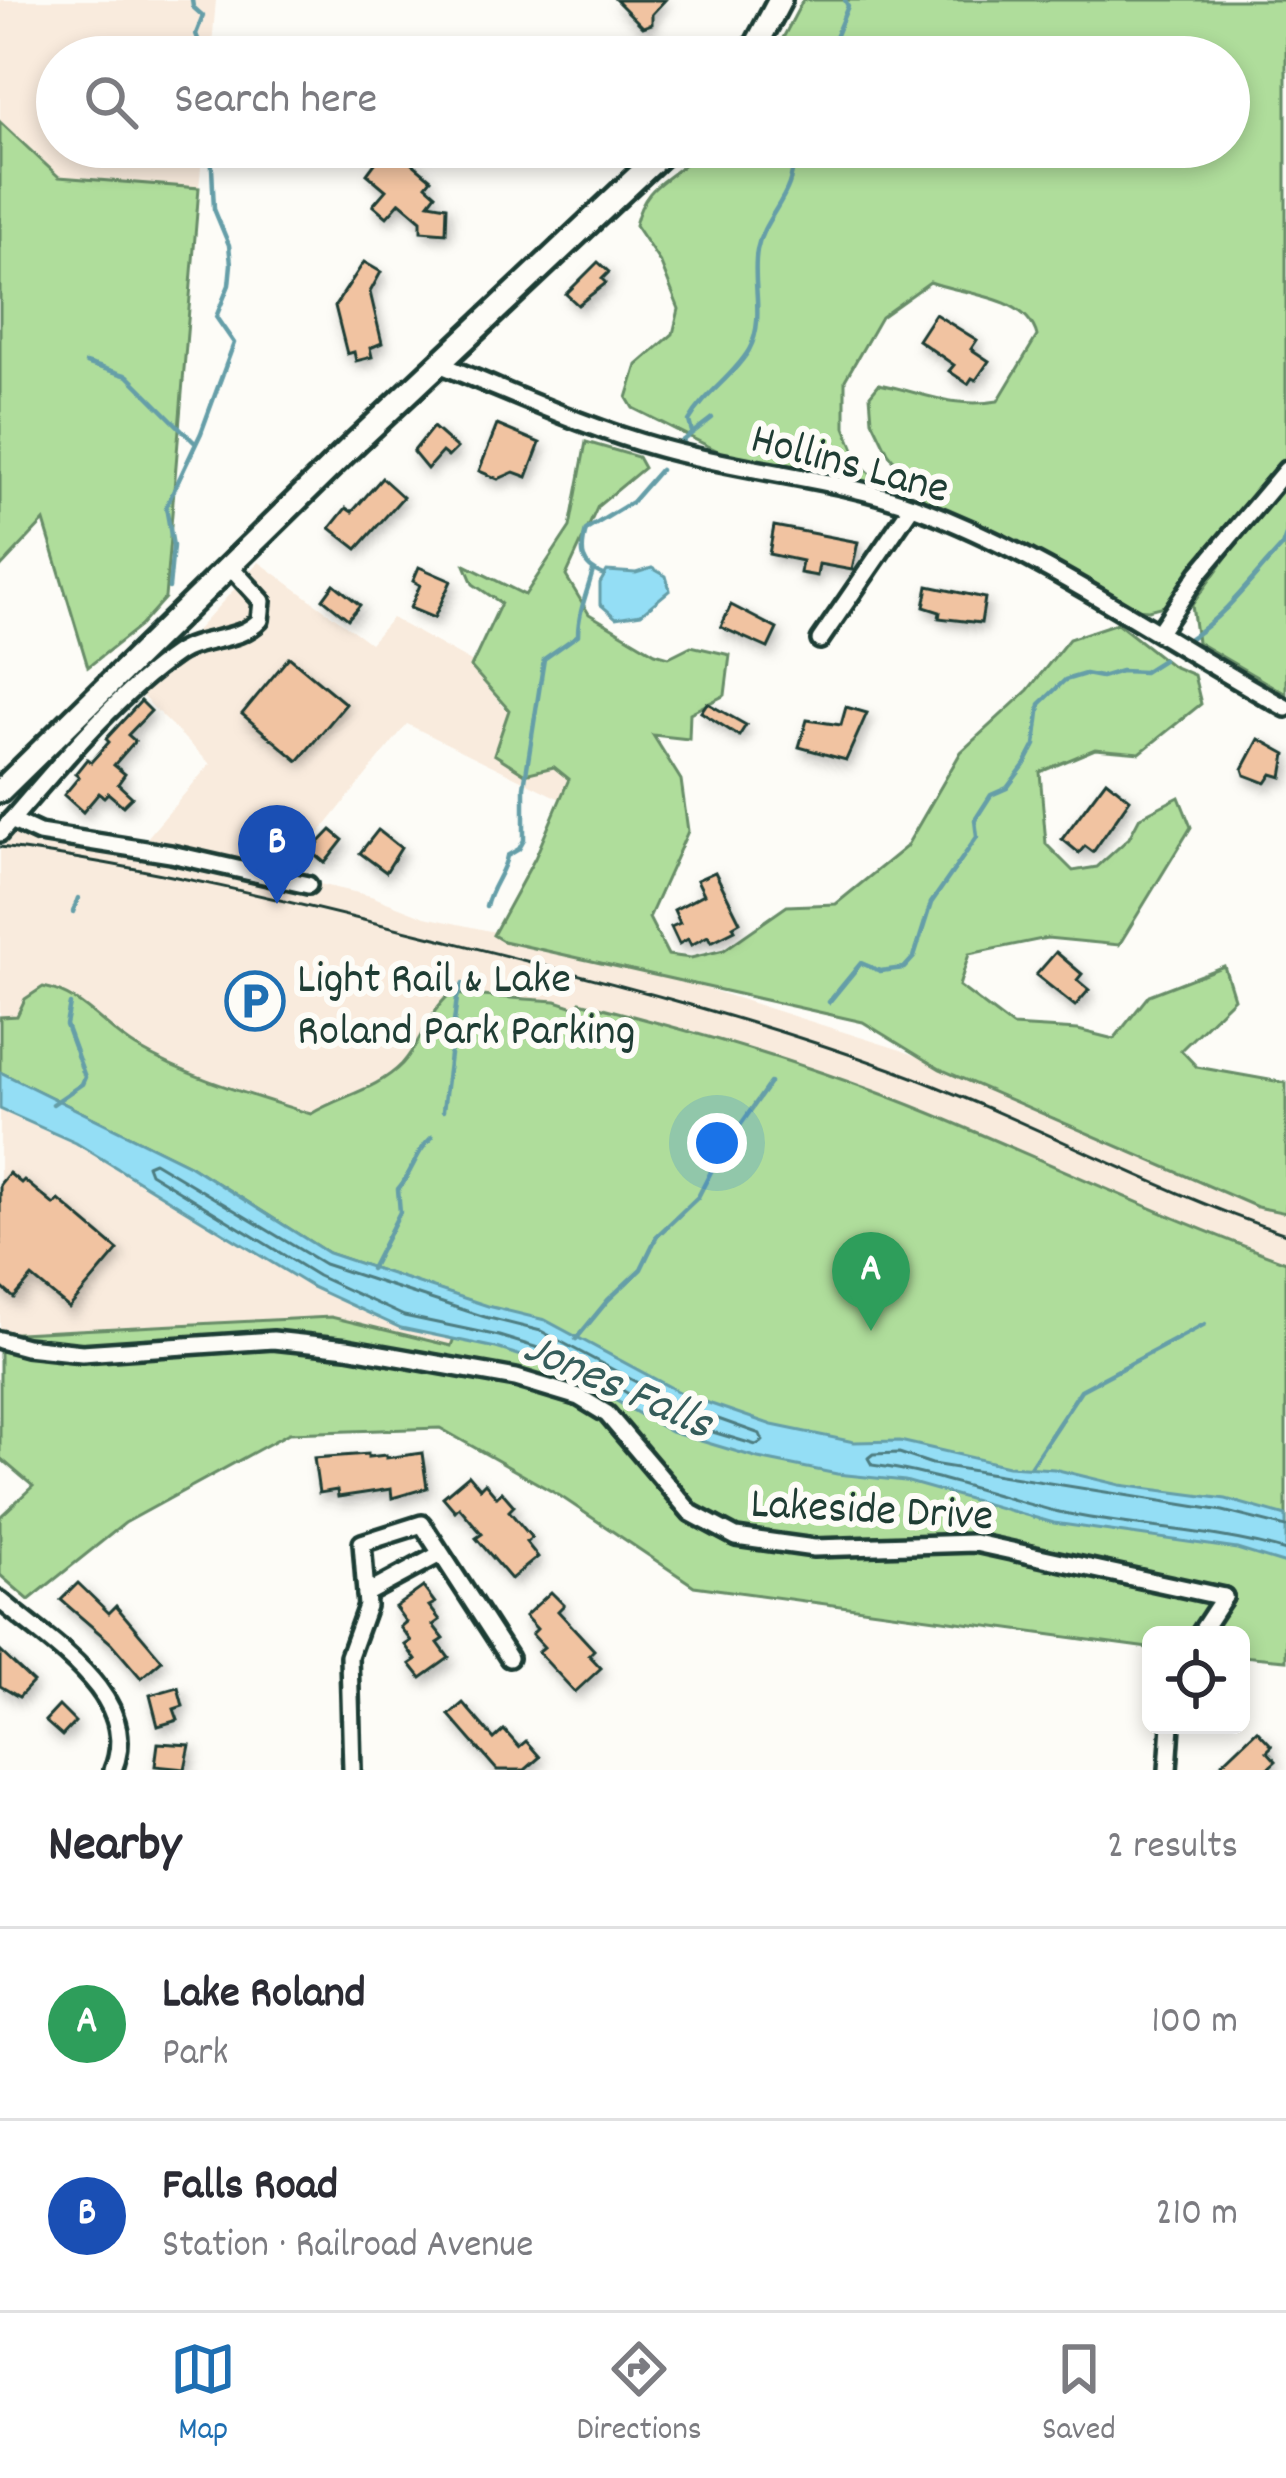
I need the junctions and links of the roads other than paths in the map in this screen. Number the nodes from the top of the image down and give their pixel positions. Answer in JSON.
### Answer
{"nodes":[{"id":1,"x":780,"y":0,"type":"edge"},
{"id":2,"x":761,"y":36,"type":"edge"},
{"id":3,"x":647,"y":168,"type":"edge"},
{"id":4,"x":439,"y":364,"type":"junction"},
{"id":5,"x":1286,"y":470,"type":"edge"},
{"id":6,"x":912,"y":506,"type":"junction"},
{"id":7,"x":229,"y":565,"type":"junction"},
{"id":8,"x":1159,"y":632,"type":"junction"},
{"id":9,"x":820,"y":640,"type":"dead end"},
{"id":10,"x":1286,"y":708,"type":"edge"},
{"id":11,"x":0,"y":791,"type":"edge"},
{"id":12,"x":6,"y":827,"type":"edge"},
{"id":13,"x":308,"y":885,"type":"dead end"},
{"id":14,"x":0,"y":1340,"type":"edge"},
{"id":15,"x":440,"y":1554,"type":"junction"},
{"id":16,"x":366,"y":1594,"type":"junction"},
{"id":17,"x":0,"y":1600,"type":"edge"},
{"id":18,"x":1205,"y":1626,"type":"edge"},
{"id":19,"x":509,"y":1658,"type":"dead end"},
{"id":20,"x":1170,"y":1734,"type":"edge"},
{"id":21,"x":112,"y":1770,"type":"edge"},
{"id":22,"x":352,"y":1770,"type":"edge"},
{"id":23,"x":1168,"y":1770,"type":"edge"}],
"edges":[{"from":1,"to":2,"type":"main road"},
{"from":3,"to":4,"type":"main road"},
{"from":4,"to":6,"type":"street","name":"Hollins Lane"},
{"from":4,"to":7,"type":"main road"},
{"from":5,"to":8,"type":"street"},
{"from":6,"to":8,"type":"street","name":"Hollins Lane"},
{"from":6,"to":9,"type":"street"},
{"from":7,"to":11,"type":"main road"},
{"from":7,"to":12,"type":"street"},
{"from":8,"to":10,"type":"street","name":"Hollins Lane"},
{"from":12,"to":13,"type":"street"},
{"from":14,"to":18,"type":"street","name":"Lakeside Drive"},
{"from":15,"to":16,"type":"street"},
{"from":15,"to":16,"type":"street"},
{"from":15,"to":19,"type":"street"},
{"from":16,"to":22,"type":"street"},
{"from":17,"to":21,"type":"street"},
{"from":20,"to":23,"type":"street"}]}
